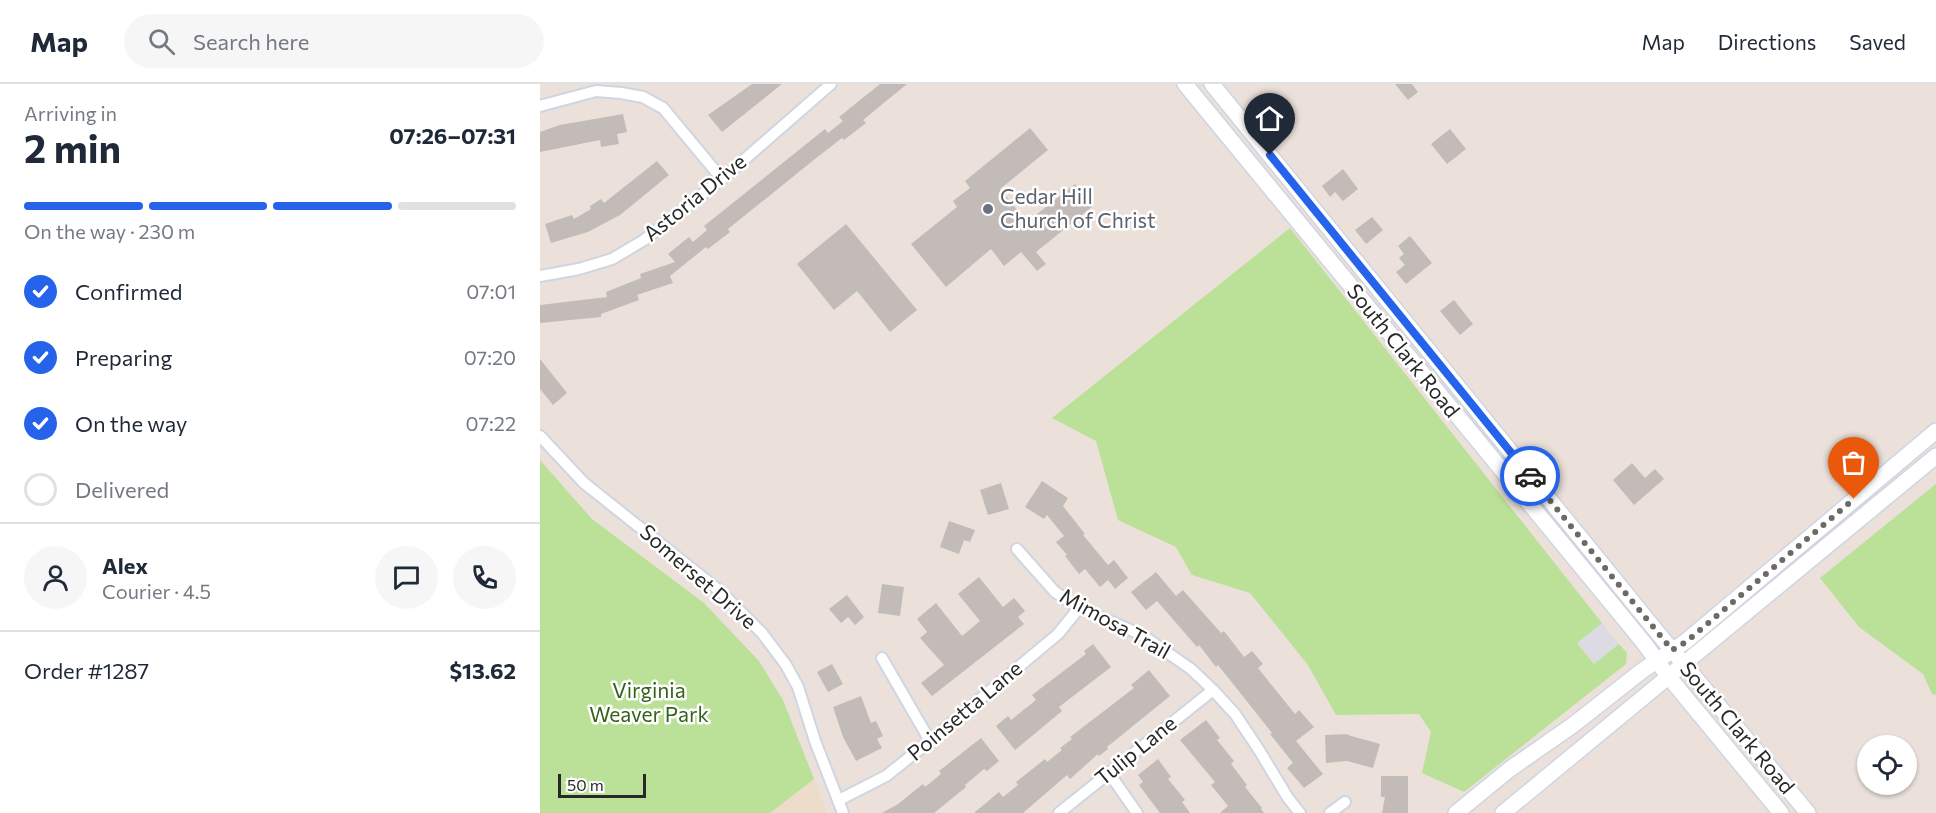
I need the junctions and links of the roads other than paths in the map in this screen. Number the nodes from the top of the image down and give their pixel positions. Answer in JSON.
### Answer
{"nodes":[{"id":1,"x":831,"y":84,"type":"edge"},
{"id":2,"x":1185,"y":84,"type":"edge"},
{"id":3,"x":1212,"y":84,"type":"edge"},
{"id":4,"x":540,"y":106,"type":"edge"},
{"id":5,"x":1240,"y":119,"type":"junction"},
{"id":6,"x":1224,"y":132,"type":"junction"},
{"id":7,"x":722,"y":179,"type":"junction"},
{"id":8,"x":540,"y":276,"type":"edge"},
{"id":9,"x":1936,"y":431,"type":"edge"},
{"id":10,"x":540,"y":436,"type":"edge"},
{"id":11,"x":1936,"y":456,"type":"edge"},
{"id":12,"x":1017,"y":549,"type":"dead end"},
{"id":13,"x":1078,"y":608,"type":"junction"},
{"id":14,"x":1672,"y":650,"type":"junction"},
{"id":15,"x":882,"y":658,"type":"dead end"},
{"id":16,"x":1656,"y":660,"type":"junction"},
{"id":17,"x":1683,"y":664,"type":"junction"},
{"id":18,"x":1668,"y":676,"type":"junction"},
{"id":19,"x":1213,"y":690,"type":"junction"},
{"id":20,"x":930,"y":741,"type":"junction"},
{"id":21,"x":1109,"y":773,"type":"junction"},
{"id":22,"x":839,"y":800,"type":"junction"},
{"id":23,"x":1345,"y":802,"type":"dead end"},
{"id":24,"x":843,"y":813,"type":"edge"},
{"id":25,"x":1059,"y":813,"type":"edge"},
{"id":26,"x":1137,"y":813,"type":"edge"},
{"id":27,"x":1300,"y":813,"type":"edge"},
{"id":28,"x":1329,"y":813,"type":"edge"},
{"id":29,"x":1456,"y":813,"type":"edge"},
{"id":30,"x":1503,"y":813,"type":"edge"},
{"id":31,"x":1781,"y":813,"type":"edge"},
{"id":32,"x":1808,"y":813,"type":"edge"}],
"edges":[{"from":1,"to":7,"type":"street","name":"Astoria Drive"},
{"from":2,"to":6,"type":"main road","name":"South Clark Road"},
{"from":3,"to":5,"type":"main road","name":"South Clark Road"},
{"from":4,"to":7,"type":"street"},
{"from":5,"to":6,"type":"main road"},
{"from":5,"to":14,"type":"main road","name":"South Clark Road"},
{"from":6,"to":16,"type":"main road","name":"South Clark Road"},
{"from":7,"to":8,"type":"street","name":"Astoria Drive"},
{"from":9,"to":14,"type":"main road"},
{"from":10,"to":22,"type":"street","name":"Somerset Drive"},
{"from":11,"to":17,"type":"main road"},
{"from":12,"to":13,"type":"street","name":"Mimosa Trail"},
{"from":13,"to":19,"type":"street","name":"Mimosa Trail"},
{"from":13,"to":20,"type":"street","name":"Poinsetta Lane"},
{"from":14,"to":16,"type":"main road"},
{"from":14,"to":17,"type":"main road","name":"South Clark Road"},
{"from":15,"to":20,"type":"street"},
{"from":16,"to":18,"type":"main road","name":"South Clark Road"},
{"from":16,"to":29,"type":"main road"},
{"from":17,"to":18,"type":"main road"},
{"from":17,"to":32,"type":"main road","name":"South Clark Road"},
{"from":18,"to":30,"type":"main road"},
{"from":18,"to":31,"type":"main road","name":"South Clark Road"},
{"from":19,"to":21,"type":"street","name":"Tulip Lane"},
{"from":19,"to":27,"type":"street","name":"Mimosa Trail"},
{"from":20,"to":22,"type":"street","name":"Poinsetta Lane"},
{"from":21,"to":25,"type":"street","name":"Tulip Lane"},
{"from":21,"to":26,"type":"street"},
{"from":22,"to":24,"type":"street","name":"Somerset Drive"},
{"from":23,"to":28,"type":"street"}]}
